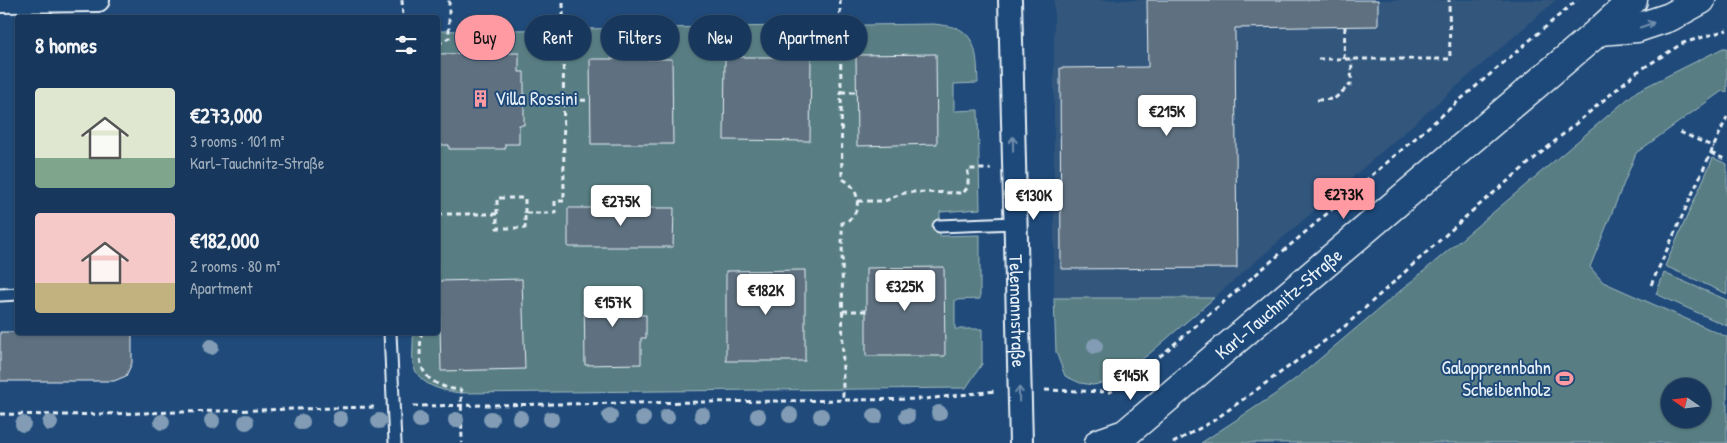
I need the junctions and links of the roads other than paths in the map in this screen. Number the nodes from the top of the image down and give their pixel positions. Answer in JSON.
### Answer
{"nodes":[{"id":1,"x":98,"y":0,"type":"edge"},
{"id":2,"x":1010,"y":0,"type":"edge"},
{"id":3,"x":1634,"y":0,"type":"edge"},
{"id":4,"x":1701,"y":0,"type":"edge"},
{"id":5,"x":0,"y":1,"type":"edge"},
{"id":6,"x":1599,"y":31,"type":"junction"},
{"id":7,"x":1015,"y":223,"type":"junction"},
{"id":8,"x":940,"y":226,"type":"dead end"},
{"id":9,"x":0,"y":294,"type":"edge"},
{"id":10,"x":15,"y":294,"type":"edge"},
{"id":11,"x":390,"y":335,"type":"edge"},
{"id":12,"x":395,"y":443,"type":"edge"},
{"id":13,"x":1021,"y":443,"type":"edge"},
{"id":14,"x":1100,"y":443,"type":"edge"}],
"edges":[{"from":1,"to":5,"type":"street"},
{"from":7,"to":2,"type":"street","name":"Telemannstraße","one_way":true},
{"from":3,"to":6,"type":"main road","name":"Karl-Tauchnitz-Straße"},
{"from":6,"to":4,"type":"main road","one_way":true},
{"from":6,"to":14,"type":"main road","name":"Karl-Tauchnitz-Straße"},
{"from":7,"to":8,"type":"lane"},
{"from":13,"to":7,"type":"street","name":"Telemannstraße","one_way":true},
{"from":9,"to":10,"type":"lane"},
{"from":11,"to":12,"type":"lane"}]}
